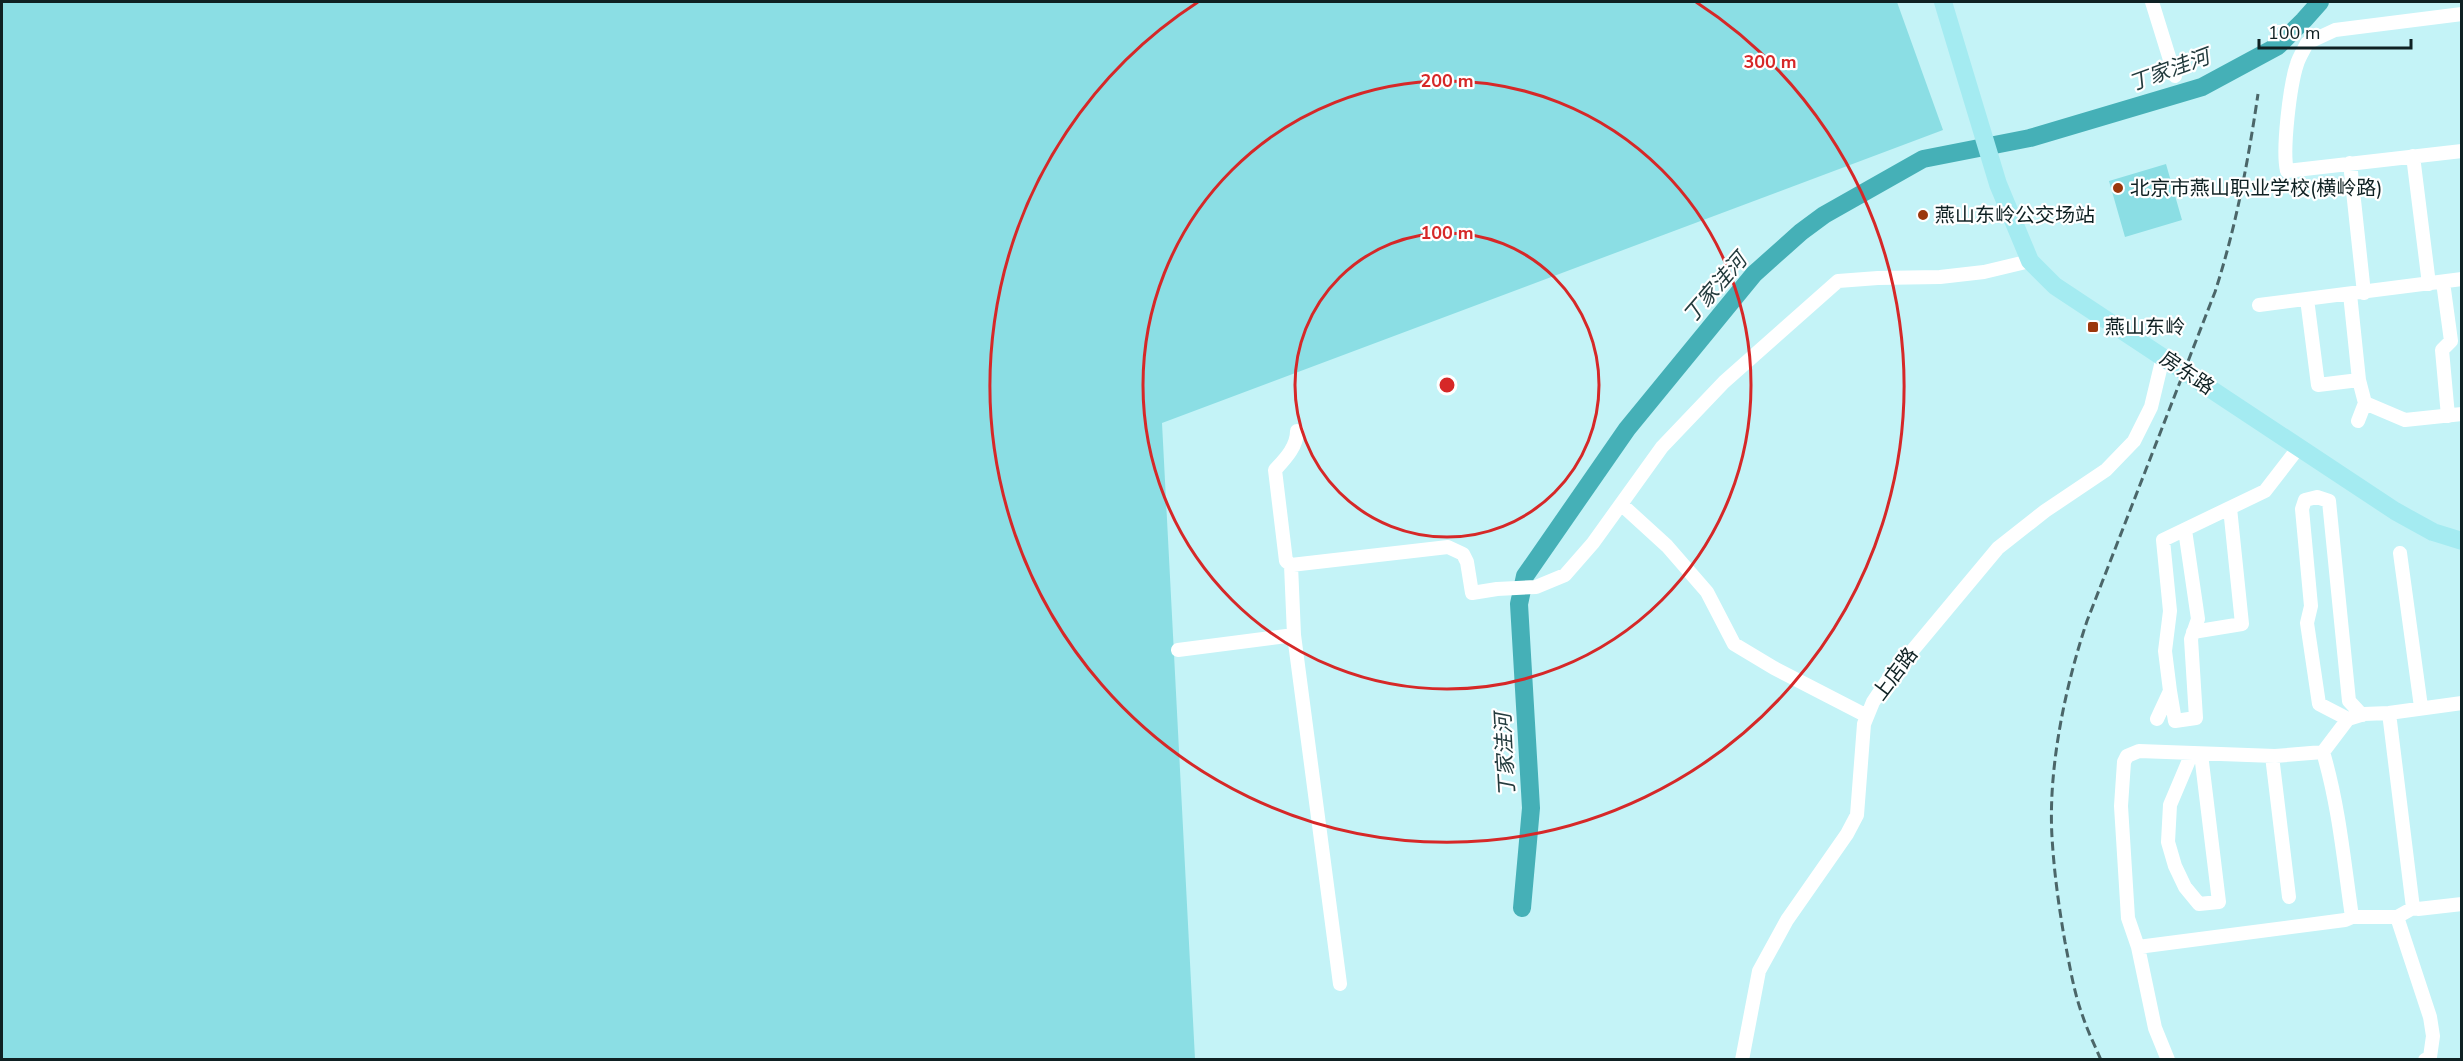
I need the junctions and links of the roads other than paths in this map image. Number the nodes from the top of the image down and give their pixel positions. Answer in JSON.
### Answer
{"nodes":[{"id":1,"x":1942,"y":2,"type":"edge"},
{"id":2,"x":2152,"y":2,"type":"edge"},
{"id":3,"x":2462,"y":14,"type":"edge"},
{"id":4,"x":2175,"y":76,"type":"dead end"},
{"id":5,"x":2462,"y":151,"type":"edge"},
{"id":6,"x":2413,"y":156,"type":"junction"},
{"id":7,"x":2350,"y":164,"type":"junction"},
{"id":8,"x":2030,"y":261,"type":"junction"},
{"id":9,"x":2462,"y":279,"type":"edge"},
{"id":10,"x":2436,"y":283,"type":"junction"},
{"id":11,"x":2357,"y":293,"type":"junction"},
{"id":12,"x":2307,"y":299,"type":"junction"},
{"id":13,"x":2259,"y":305,"type":"dead end"},
{"id":14,"x":2163,"y":357,"type":"junction"},
{"id":15,"x":2360,"y":380,"type":"junction"},
{"id":16,"x":2365,"y":403,"type":"junction"},
{"id":17,"x":2455,"y":415,"type":"edge"},
{"id":18,"x":2358,"y":421,"type":"dead end"},
{"id":19,"x":1297,"y":431,"type":"dead end"},
{"id":20,"x":2299,"y":447,"type":"junction"},
{"id":21,"x":1621,"y":504,"type":"junction"},
{"id":22,"x":2230,"y":508,"type":"junction"},
{"id":23,"x":2186,"y":530,"type":"junction"},
{"id":24,"x":2462,"y":541,"type":"edge"},
{"id":25,"x":2400,"y":553,"type":"dead end"},
{"id":26,"x":1291,"y":565,"type":"junction"},
{"id":27,"x":2193,"y":632,"type":"junction"},
{"id":28,"x":1294,"y":635,"type":"junction"},
{"id":29,"x":1178,"y":650,"type":"dead end"},
{"id":30,"x":2170,"y":691,"type":"junction"},
{"id":31,"x":2462,"y":702,"type":"edge"},
{"id":32,"x":2421,"y":707,"type":"junction"},
{"id":33,"x":2389,"y":713,"type":"junction"},
{"id":34,"x":2362,"y":714,"type":"junction"},
{"id":35,"x":1867,"y":716,"type":"junction"},
{"id":36,"x":2157,"y":719,"type":"dead end"},
{"id":37,"x":2348,"y":719,"type":"junction"},
{"id":38,"x":2323,"y":752,"type":"junction"},
{"id":39,"x":2197,"y":753,"type":"junction"},
{"id":40,"x":2272,"y":756,"type":"junction"},
{"id":41,"x":2289,"y":897,"type":"dead end"},
{"id":42,"x":2462,"y":904,"type":"edge"},
{"id":43,"x":2413,"y":908,"type":"junction"},
{"id":44,"x":2352,"y":917,"type":"junction"},
{"id":45,"x":2397,"y":917,"type":"junction"},
{"id":46,"x":2138,"y":947,"type":"junction"},
{"id":47,"x":1340,"y":984,"type":"dead end"},
{"id":48,"x":1742,"y":1059,"type":"edge"},
{"id":49,"x":2168,"y":1059,"type":"edge"},
{"id":50,"x":2429,"y":1059,"type":"edge"}],
"edges":[{"from":1,"to":8,"type":"main road","name":"房东路"},
{"from":2,"to":4,"type":"street"},
{"from":3,"to":7,"type":"street"},
{"from":5,"to":6,"type":"street"},
{"from":6,"to":7,"type":"street"},
{"from":6,"to":10,"type":"street"},
{"from":7,"to":11,"type":"street"},
{"from":8,"to":14,"type":"main road","name":"房东路"},
{"from":8,"to":21,"type":"street"},
{"from":9,"to":10,"type":"street"},
{"from":10,"to":11,"type":"street"},
{"from":10,"to":17,"type":"street"},
{"from":11,"to":12,"type":"street"},
{"from":11,"to":15,"type":"street"},
{"from":12,"to":13,"type":"street"},
{"from":12,"to":15,"type":"street"},
{"from":14,"to":20,"type":"main road","name":"房东路"},
{"from":14,"to":35,"type":"street","name":"上店路"},
{"from":15,"to":16,"type":"street"},
{"from":16,"to":17,"type":"street"},
{"from":16,"to":18,"type":"street"},
{"from":19,"to":26,"type":"street"},
{"from":20,"to":22,"type":"street"},
{"from":20,"to":24,"type":"main road","name":"房东路"},
{"from":21,"to":26,"type":"street"},
{"from":21,"to":35,"type":"street"},
{"from":22,"to":23,"type":"street"},
{"from":22,"to":27,"type":"street"},
{"from":23,"to":27,"type":"street"},
{"from":23,"to":30,"type":"street"},
{"from":25,"to":32,"type":"street"},
{"from":26,"to":28,"type":"street"},
{"from":27,"to":30,"type":"street"},
{"from":28,"to":29,"type":"street"},
{"from":28,"to":47,"type":"street"},
{"from":30,"to":36,"type":"street"},
{"from":31,"to":32,"type":"street"},
{"from":32,"to":33,"type":"street"},
{"from":33,"to":34,"type":"street"},
{"from":33,"to":43,"type":"street"},
{"from":34,"to":37,"type":"street"},
{"from":34,"to":37,"type":"street"},
{"from":35,"to":48,"type":"street","name":"上店路"},
{"from":37,"to":38,"type":"street"},
{"from":38,"to":40,"type":"street"},
{"from":38,"to":44,"type":"street"},
{"from":39,"to":39,"type":"street"},
{"from":39,"to":40,"type":"street"},
{"from":39,"to":46,"type":"street"},
{"from":40,"to":41,"type":"street"},
{"from":42,"to":43,"type":"street"},
{"from":43,"to":45,"type":"street"},
{"from":44,"to":45,"type":"street"},
{"from":44,"to":46,"type":"street"},
{"from":45,"to":50,"type":"street"},
{"from":46,"to":49,"type":"street"}]}
